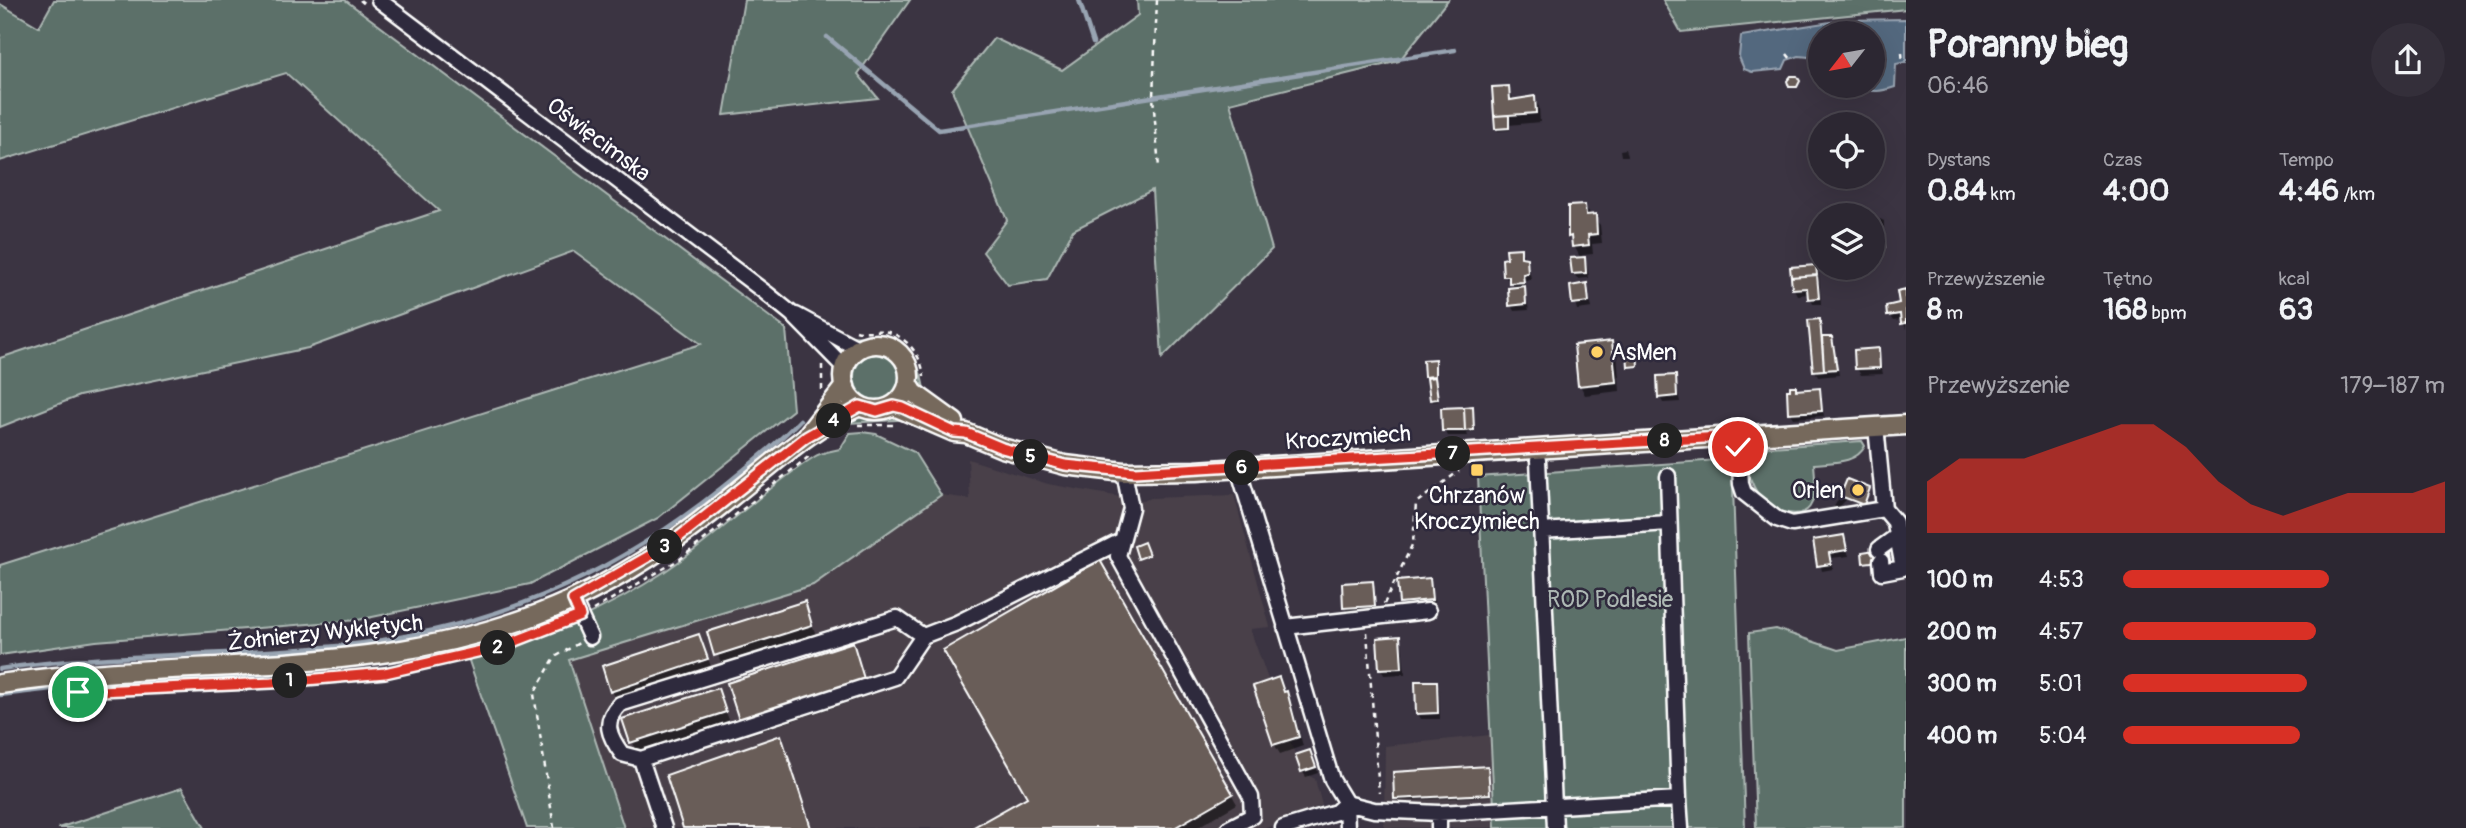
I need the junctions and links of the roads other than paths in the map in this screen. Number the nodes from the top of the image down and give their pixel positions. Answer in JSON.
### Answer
{"nodes":[{"id":1,"x":379,"y":0,"type":"edge"},
{"id":2,"x":792,"y":314,"type":"junction"},
{"id":3,"x":859,"y":349,"type":"junction"},
{"id":4,"x":845,"y":368,"type":"junction"},
{"id":5,"x":918,"y":385,"type":"junction"},
{"id":6,"x":845,"y":386,"type":"junction"},
{"id":7,"x":860,"y":406,"type":"junction"},
{"id":8,"x":894,"y":406,"type":"junction"},
{"id":9,"x":1906,"y":425,"type":"edge"},
{"id":10,"x":1876,"y":426,"type":"junction"},
{"id":11,"x":966,"y":433,"type":"junction"},
{"id":12,"x":1738,"y":436,"type":"junction"},
{"id":13,"x":811,"y":444,"type":"junction"},
{"id":14,"x":1538,"y":460,"type":"dead end"},
{"id":15,"x":1238,"y":468,"type":"junction"},
{"id":16,"x":1124,"y":472,"type":"junction"},
{"id":17,"x":1668,"y":476,"type":"dead end"},
{"id":18,"x":1884,"y":509,"type":"junction"},
{"id":19,"x":1669,"y":523,"type":"junction"},
{"id":20,"x":1541,"y":531,"type":"junction"},
{"id":21,"x":1898,"y":536,"type":"junction"},
{"id":22,"x":1119,"y":542,"type":"junction"},
{"id":23,"x":577,"y":608,"type":"junction"},
{"id":24,"x":1428,"y":611,"type":"dead end"},
{"id":25,"x":1285,"y":627,"type":"junction"},
{"id":26,"x":923,"y":636,"type":"junction"},
{"id":27,"x":590,"y":637,"type":"road end"},
{"id":28,"x":0,"y":684,"type":"edge"},
{"id":29,"x":641,"y":759,"type":"junction"},
{"id":30,"x":1679,"y":799,"type":"junction"},
{"id":31,"x":1346,"y":803,"type":"junction"},
{"id":32,"x":1553,"y":805,"type":"junction"},
{"id":33,"x":1439,"y":813,"type":"junction"},
{"id":34,"x":664,"y":828,"type":"edge"},
{"id":35,"x":1229,"y":828,"type":"edge"},
{"id":36,"x":1283,"y":828,"type":"edge"},
{"id":37,"x":1347,"y":828,"type":"edge"},
{"id":38,"x":1440,"y":828,"type":"edge"},
{"id":39,"x":1555,"y":828,"type":"edge"},
{"id":40,"x":1681,"y":828,"type":"edge"}],
"edges":[{"from":1,"to":2,"type":"street","name":"Oświęcimska"},
{"from":2,"to":3,"type":"street","name":"Oświęcimska"},
{"from":2,"to":4,"type":"street","name":"Oświęcimska"},
{"from":3,"to":4,"type":"main road"},
{"from":3,"to":5,"type":"main road"},
{"from":4,"to":6,"type":"main road"},
{"from":5,"to":8,"type":"main road"},
{"from":5,"to":11,"type":"main road","name":"Kroczymiech"},
{"from":6,"to":7,"type":"main road"},
{"from":6,"to":13,"type":"main road","name":"Żołnierzy Wyklętych"},
{"from":7,"to":8,"type":"main road"},
{"from":7,"to":13,"type":"main road","name":"Żołnierzy Wyklętych"},
{"from":8,"to":11,"type":"main road","name":"Kroczymiech"},
{"from":9,"to":10,"type":"main road","name":"Kroczymiech"},
{"from":10,"to":12,"type":"main road","name":"Kroczymiech"},
{"from":10,"to":18,"type":"street"},
{"from":11,"to":16,"type":"main road","name":"Kroczymiech"},
{"from":12,"to":15,"type":"main road","name":"Kroczymiech"},
{"from":12,"to":18,"type":"street"},
{"from":13,"to":23,"type":"main road","name":"Żołnierzy Wyklętych"},
{"from":14,"to":20,"type":"street"},
{"from":15,"to":16,"type":"main road","name":"Kroczymiech"},
{"from":15,"to":25,"type":"street"},
{"from":16,"to":22,"type":"street"},
{"from":17,"to":19,"type":"street"},
{"from":18,"to":21,"type":"street"},
{"from":19,"to":20,"type":"street"},
{"from":19,"to":30,"type":"street"},
{"from":20,"to":32,"type":"street"},
{"from":21,"to":21,"type":"street"},
{"from":22,"to":26,"type":"street"},
{"from":22,"to":35,"type":"street"},
{"from":23,"to":27,"type":"street"},
{"from":23,"to":28,"type":"main road","name":"Żołnierzy Wyklętych"},
{"from":24,"to":25,"type":"street"},
{"from":25,"to":31,"type":"street"},
{"from":26,"to":29,"type":"street"},
{"from":26,"to":29,"type":"street"},
{"from":29,"to":34,"type":"street"},
{"from":30,"to":32,"type":"street"},
{"from":30,"to":40,"type":"street"},
{"from":31,"to":33,"type":"street"},
{"from":31,"to":36,"type":"street"},
{"from":31,"to":37,"type":"street"},
{"from":32,"to":33,"type":"street"},
{"from":32,"to":39,"type":"street"},
{"from":33,"to":38,"type":"street"}]}
